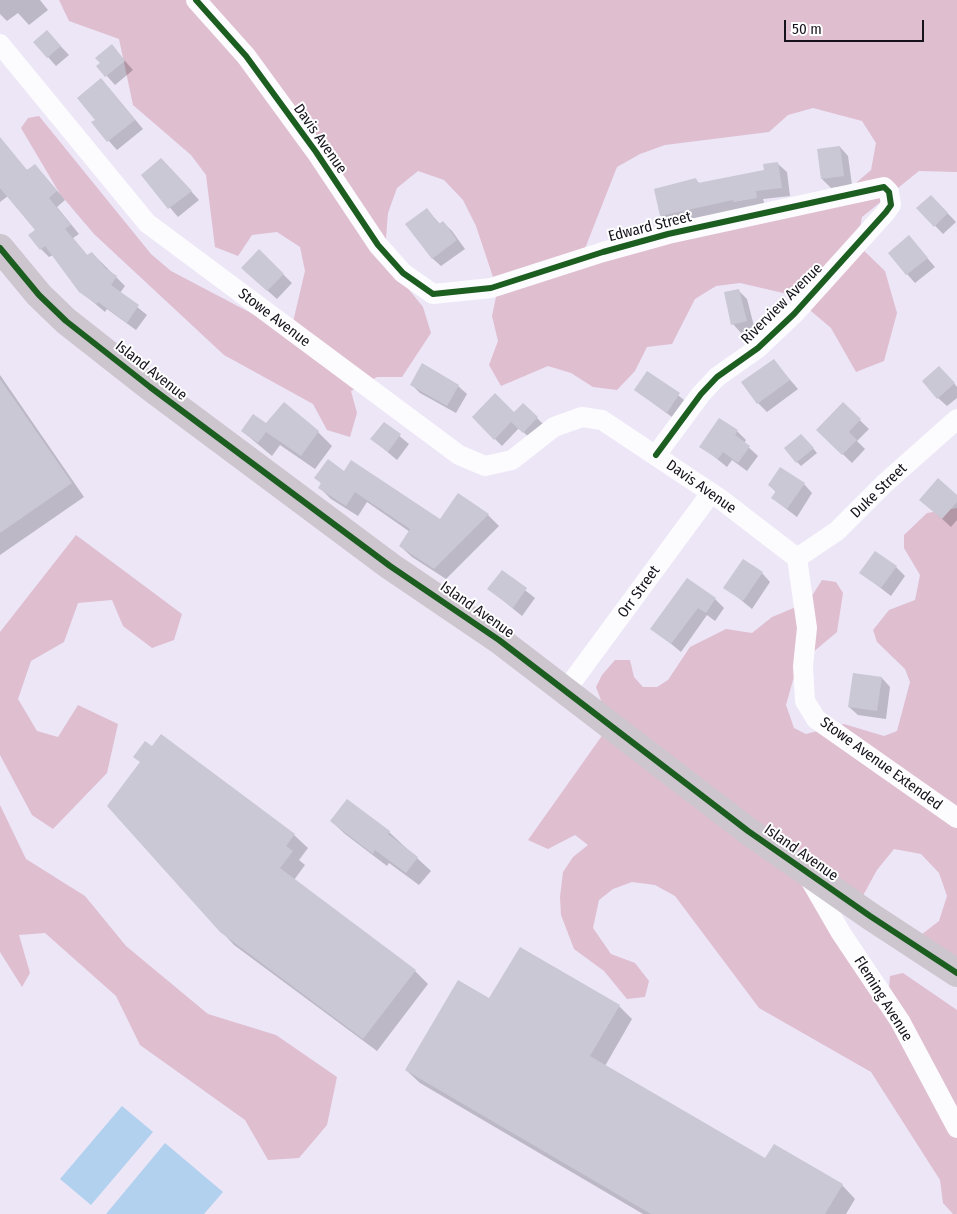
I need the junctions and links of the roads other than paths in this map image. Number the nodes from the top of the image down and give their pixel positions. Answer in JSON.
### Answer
{"nodes":[{"id":1,"x":196,"y":0,"type":"edge"},
{"id":2,"x":0,"y":44,"type":"edge"},
{"id":3,"x":884,"y":187,"type":"joint"},
{"id":4,"x":0,"y":248,"type":"edge"},
{"id":5,"x":425,"y":290,"type":"joint"},
{"id":6,"x":957,"y":419,"type":"edge"},
{"id":7,"x":602,"y":420,"type":"joint"},
{"id":8,"x":656,"y":455,"type":"junction"},
{"id":9,"x":711,"y":493,"type":"junction"},
{"id":10,"x":797,"y":558,"type":"junction"},
{"id":11,"x":566,"y":690,"type":"junction"},
{"id":12,"x":957,"y":818,"type":"edge"},
{"id":13,"x":805,"y":872,"type":"junction"},
{"id":14,"x":957,"y":973,"type":"edge"},
{"id":15,"x":957,"y":1128,"type":"edge"}],
"edges":[{"from":1,"to":5,"type":"street","name":"Davis Avenue"},
{"from":2,"to":7,"type":"street","name":"Stowe Avenue"},
{"from":3,"to":5,"type":"street","name":"Edward Street"},
{"from":3,"to":8,"type":"street","name":"Riverview Avenue"},
{"from":4,"to":11,"type":"main road","name":"Island Avenue"},
{"from":6,"to":10,"type":"street","name":"Duke Street"},
{"from":7,"to":8,"type":"street","name":"Davis Avenue"},
{"from":8,"to":9,"type":"street","name":"Davis Avenue"},
{"from":9,"to":10,"type":"street","name":"Davis Avenue"},
{"from":9,"to":11,"type":"street","name":"Orr Street"},
{"from":10,"to":12,"type":"street","name":"Stowe Avenue Extended"},
{"from":11,"to":13,"type":"main road","name":"Island Avenue"},
{"from":13,"to":14,"type":"main road","name":"Island Avenue"},
{"from":13,"to":15,"type":"street","name":"Fleming Avenue"}]}
